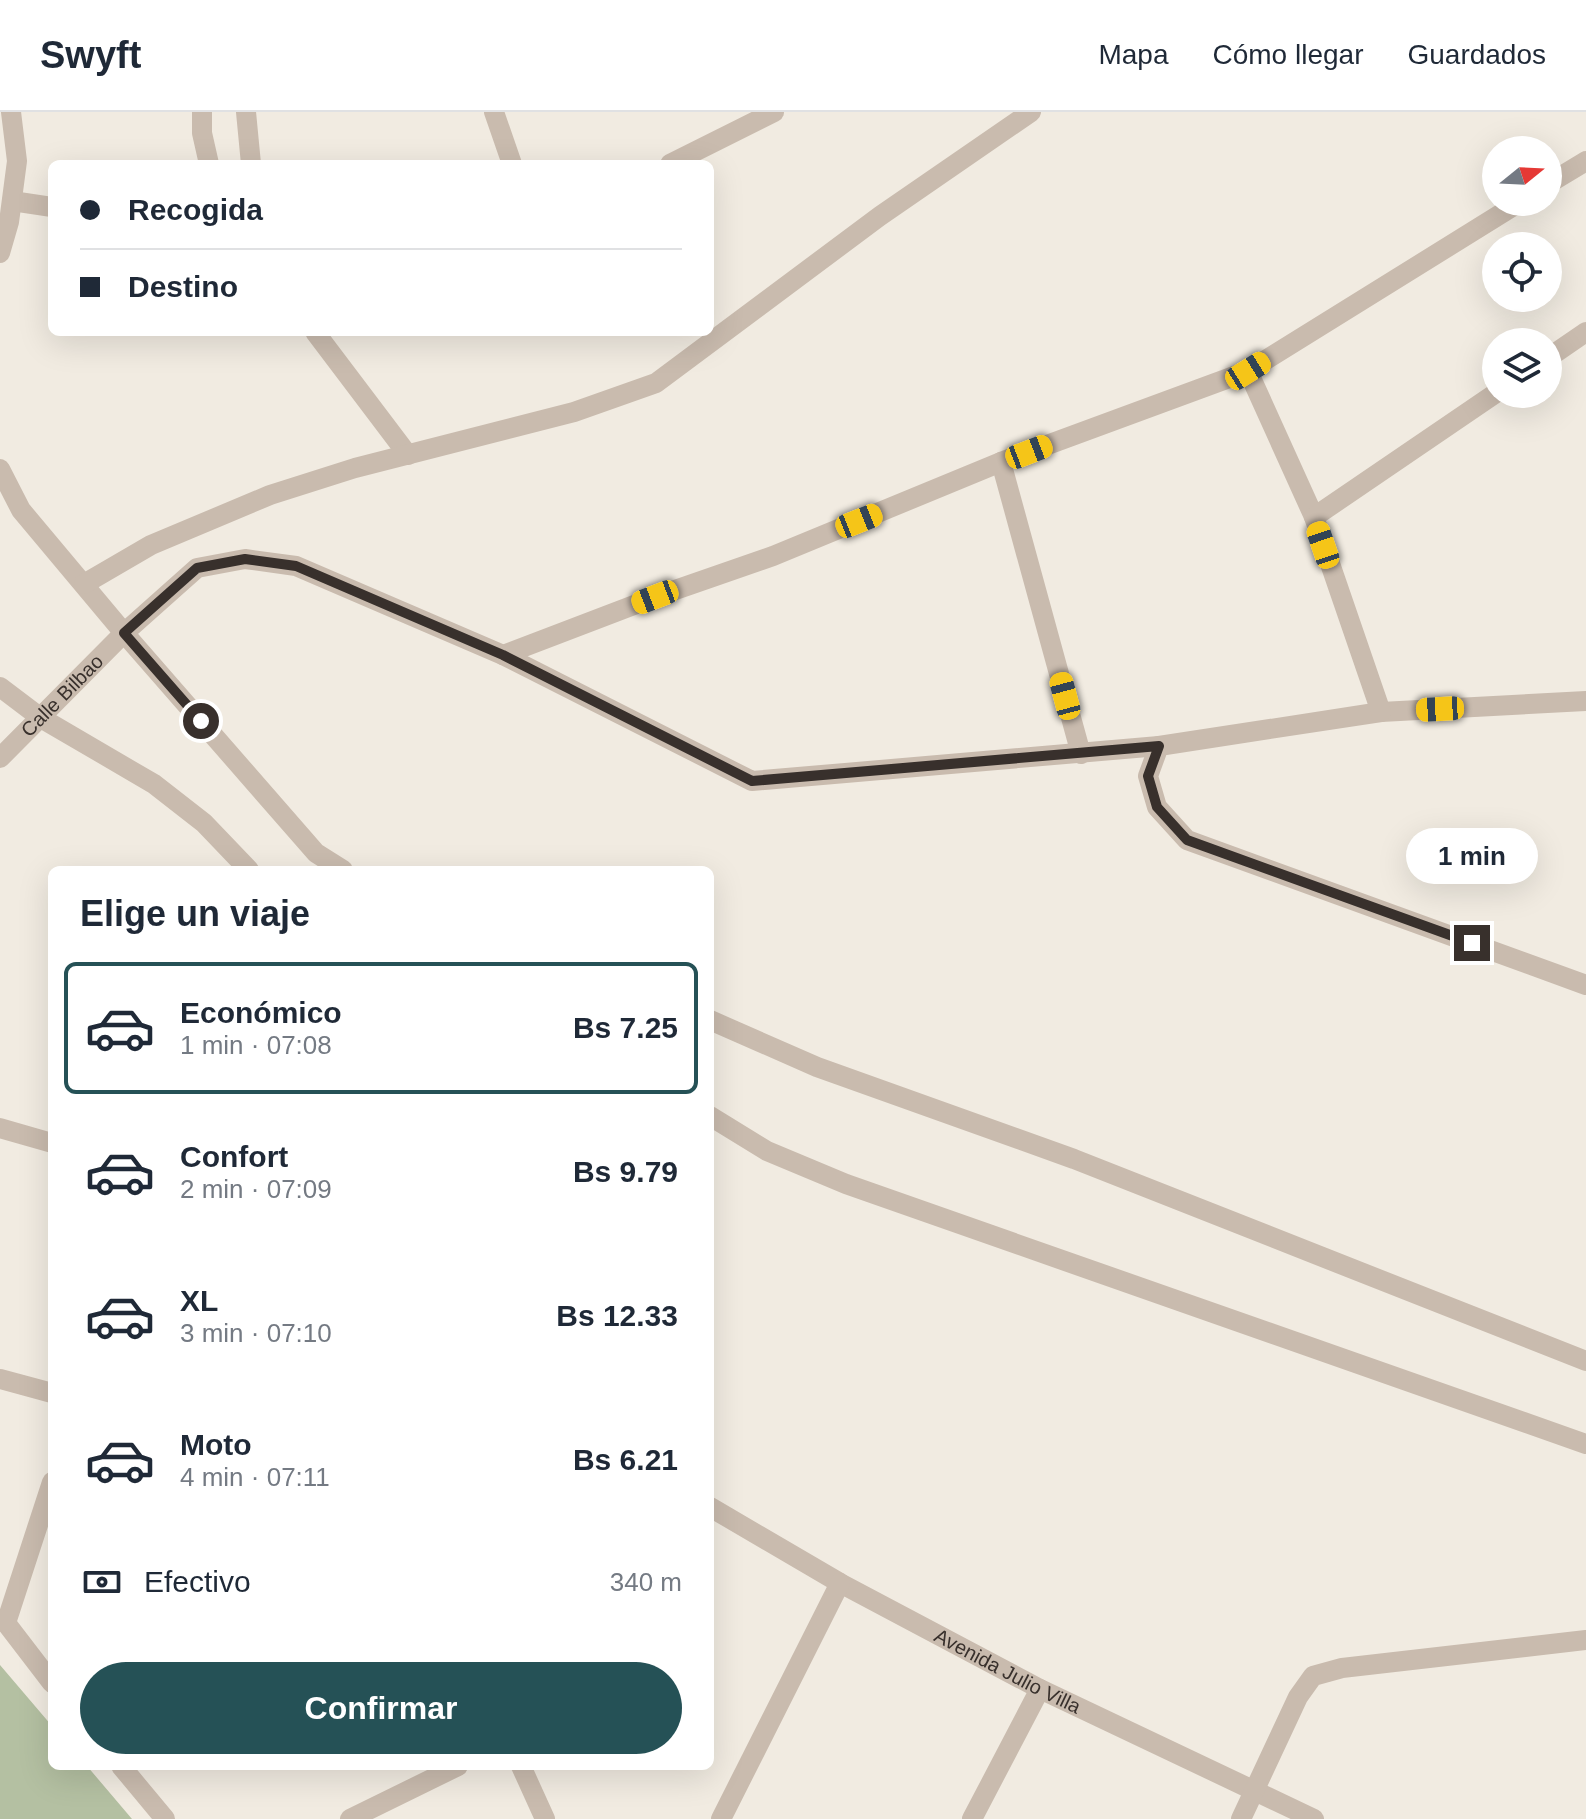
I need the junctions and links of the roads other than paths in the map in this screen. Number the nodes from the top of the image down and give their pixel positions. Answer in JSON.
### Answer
{"nodes":[{"id":1,"x":11,"y":112,"type":"edge"},
{"id":2,"x":202,"y":112,"type":"edge"},
{"id":3,"x":246,"y":112,"type":"edge"},
{"id":4,"x":774,"y":112,"type":"edge"},
{"id":5,"x":1031,"y":112,"type":"edge"},
{"id":6,"x":498,"y":113,"type":"edge"},
{"id":7,"x":208,"y":160,"type":"edge"},
{"id":8,"x":251,"y":160,"type":"edge"},
{"id":9,"x":511,"y":160,"type":"edge"},
{"id":10,"x":678,"y":160,"type":"edge"},
{"id":11,"x":1586,"y":161,"type":"edge"},
{"id":12,"x":1562,"y":176,"type":"edge"},
{"id":13,"x":12,"y":201,"type":"junction"},
{"id":14,"x":48,"y":206,"type":"edge"},
{"id":15,"x":1497,"y":216,"type":"edge"},
{"id":16,"x":0,"y":253,"type":"edge"},
{"id":17,"x":1586,"y":332,"type":"edge"},
{"id":18,"x":318,"y":336,"type":"edge"},
{"id":19,"x":1562,"y":348,"type":"edge"},
{"id":20,"x":1248,"y":371,"type":"junction"},
{"id":21,"x":1482,"y":403,"type":"edge"},
{"id":22,"x":408,"y":455,"type":"junction"},
{"id":23,"x":1001,"y":462,"type":"junction"},
{"id":24,"x":0,"y":469,"type":"edge"},
{"id":25,"x":1314,"y":517,"type":"junction"},
{"id":26,"x":84,"y":584,"type":"junction"},
{"id":27,"x":124,"y":633,"type":"junction"},
{"id":28,"x":503,"y":655,"type":"junction"},
{"id":29,"x":0,"y":687,"type":"edge"},
{"id":30,"x":1586,"y":701,"type":"edge"},
{"id":31,"x":1381,"y":712,"type":"junction"},
{"id":32,"x":41,"y":718,"type":"junction"},
{"id":33,"x":1159,"y":746,"type":"junction"},
{"id":34,"x":1081,"y":754,"type":"junction"},
{"id":35,"x":0,"y":758,"type":"edge"},
{"id":36,"x":245,"y":866,"type":"edge"},
{"id":37,"x":337,"y":866,"type":"edge"},
{"id":38,"x":1586,"y":985,"type":"edge"},
{"id":39,"x":714,"y":1022,"type":"edge"},
{"id":40,"x":714,"y":1118,"type":"edge"},
{"id":41,"x":0,"y":1128,"type":"edge"},
{"id":42,"x":48,"y":1142,"type":"edge"},
{"id":43,"x":1586,"y":1361,"type":"edge"},
{"id":44,"x":0,"y":1379,"type":"edge"},
{"id":45,"x":48,"y":1392,"type":"edge"},
{"id":46,"x":1586,"y":1444,"type":"edge"},
{"id":47,"x":48,"y":1493,"type":"edge"},
{"id":48,"x":714,"y":1509,"type":"edge"},
{"id":49,"x":840,"y":1583,"type":"junction"},
{"id":50,"x":3,"y":1621,"type":"edge"},
{"id":51,"x":1586,"y":1640,"type":"edge"},
{"id":52,"x":48,"y":1678,"type":"edge"},
{"id":53,"x":1040,"y":1689,"type":"junction"},
{"id":54,"x":124,"y":1770,"type":"edge"},
{"id":55,"x":450,"y":1770,"type":"edge"},
{"id":56,"x":523,"y":1770,"type":"edge"},
{"id":57,"x":1254,"y":1791,"type":"junction"},
{"id":58,"x":165,"y":1819,"type":"edge"},
{"id":59,"x":350,"y":1819,"type":"edge"},
{"id":60,"x":545,"y":1819,"type":"edge"},
{"id":61,"x":721,"y":1819,"type":"edge"},
{"id":62,"x":972,"y":1819,"type":"edge"},
{"id":63,"x":1241,"y":1819,"type":"edge"},
{"id":64,"x":1314,"y":1819,"type":"edge"}],
"edges":[{"from":1,"to":13,"type":"street"},
{"from":2,"to":7,"type":"street"},
{"from":3,"to":8,"type":"street"},
{"from":4,"to":10,"type":"street"},
{"from":5,"to":22,"type":"street"},
{"from":6,"to":9,"type":"street"},
{"from":11,"to":12,"type":"street"},
{"from":13,"to":14,"type":"street"},
{"from":13,"to":16,"type":"street"},
{"from":15,"to":20,"type":"street"},
{"from":17,"to":19,"type":"street"},
{"from":18,"to":22,"type":"street"},
{"from":20,"to":23,"type":"street"},
{"from":20,"to":25,"type":"street"},
{"from":21,"to":25,"type":"street"},
{"from":22,"to":26,"type":"street"},
{"from":23,"to":28,"type":"street"},
{"from":23,"to":34,"type":"street"},
{"from":24,"to":26,"type":"street"},
{"from":25,"to":31,"type":"street"},
{"from":26,"to":27,"type":"street"},
{"from":27,"to":28,"type":"street","name":"Calle Bilbao"},
{"from":27,"to":32,"type":"street","name":"Calle Bilbao"},
{"from":27,"to":37,"type":"street"},
{"from":28,"to":34,"type":"street","name":"Calle Bilbao"},
{"from":29,"to":32,"type":"street"},
{"from":30,"to":31,"type":"street","name":"Calle Bilbao"},
{"from":31,"to":33,"type":"street","name":"Calle Bilbao"},
{"from":32,"to":35,"type":"street","name":"Calle Bilbao"},
{"from":32,"to":36,"type":"street"},
{"from":33,"to":34,"type":"street","name":"Calle Bilbao"},
{"from":33,"to":38,"type":"street"},
{"from":39,"to":43,"type":"street"},
{"from":40,"to":46,"type":"street"},
{"from":41,"to":42,"type":"street"},
{"from":44,"to":45,"type":"street"},
{"from":47,"to":50,"type":"street"},
{"from":48,"to":49,"type":"street","name":"Avenida Julio Villa"},
{"from":49,"to":53,"type":"street","name":"Avenida Julio Villa"},
{"from":49,"to":61,"type":"street"},
{"from":50,"to":52,"type":"street"},
{"from":51,"to":57,"type":"street"},
{"from":53,"to":57,"type":"street","name":"Avenida Julio Villa"},
{"from":53,"to":62,"type":"street"},
{"from":54,"to":58,"type":"street"},
{"from":55,"to":59,"type":"street"},
{"from":56,"to":60,"type":"street"},
{"from":57,"to":63,"type":"street"},
{"from":57,"to":64,"type":"street","name":"Avenida Julio Villa"}]}
